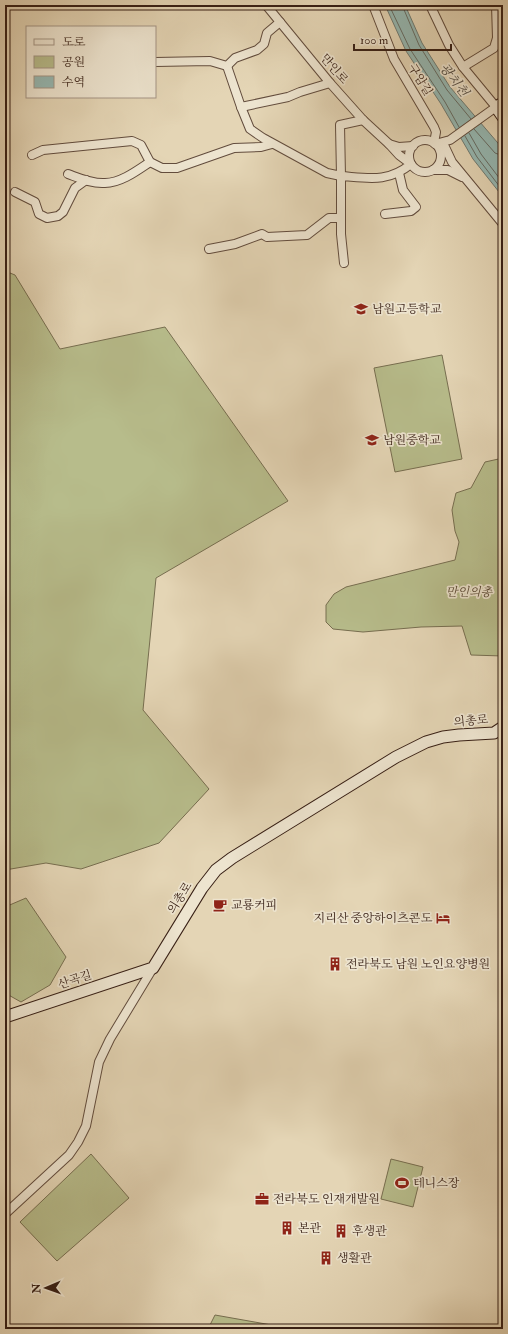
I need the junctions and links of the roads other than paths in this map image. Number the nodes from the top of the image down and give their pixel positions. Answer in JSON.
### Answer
{"nodes":[{"id":1,"x":266,"y":5,"type":"edge"},
{"id":2,"x":373,"y":5,"type":"edge"},
{"id":3,"x":430,"y":5,"type":"edge"},
{"id":4,"x":496,"y":5,"type":"edge"},
{"id":5,"x":280,"y":22,"type":"junction"},
{"id":6,"x":156,"y":62,"type":"edge"},
{"id":7,"x":227,"y":66,"type":"junction"},
{"id":8,"x":463,"y":67,"type":"junction"},
{"id":9,"x":330,"y":83,"type":"junction"},
{"id":10,"x":241,"y":107,"type":"junction"},
{"id":11,"x":497,"y":107,"type":"edge"},
{"id":12,"x":503,"y":117,"type":"edge"},
{"id":13,"x":363,"y":120,"type":"junction"},
{"id":14,"x":432,"y":142,"type":"junction"},
{"id":15,"x":272,"y":144,"type":"junction"},
{"id":16,"x":389,"y":144,"type":"junction"},
{"id":17,"x":413,"y":146,"type":"junction"},
{"id":18,"x":444,"y":149,"type":"junction"},
{"id":19,"x":32,"y":155,"type":"dead end"},
{"id":20,"x":150,"y":162,"type":"junction"},
{"id":21,"x":411,"y":164,"type":"junction"},
{"id":22,"x":433,"y":170,"type":"junction"},
{"id":23,"x":68,"y":174,"type":"dead end"},
{"id":24,"x":399,"y":174,"type":"junction"},
{"id":25,"x":341,"y":176,"type":"junction"},
{"id":26,"x":465,"y":178,"type":"junction"},
{"id":27,"x":86,"y":180,"type":"junction"},
{"id":28,"x":15,"y":192,"type":"dead end"},
{"id":29,"x":385,"y":214,"type":"dead end"},
{"id":30,"x":341,"y":218,"type":"junction"},
{"id":31,"x":503,"y":224,"type":"edge"},
{"id":32,"x":209,"y":249,"type":"dead end"},
{"id":33,"x":344,"y":262,"type":"dead end"},
{"id":34,"x":502,"y":729,"type":"edge"},
{"id":35,"x":153,"y":968,"type":"junction"},
{"id":36,"x":5,"y":1017,"type":"edge"},
{"id":37,"x":5,"y":1214,"type":"edge"}],
"edges":[{"from":1,"to":5,"type":"street","name":"만인로"},
{"from":2,"to":14,"type":"street","name":"구암길"},
{"from":3,"to":8,"type":"street"},
{"from":4,"to":8,"type":"street"},
{"from":5,"to":7,"type":"street"},
{"from":5,"to":9,"type":"street","name":"만인로"},
{"from":6,"to":7,"type":"street"},
{"from":7,"to":10,"type":"street"},
{"from":8,"to":11,"type":"street"},
{"from":9,"to":10,"type":"street"},
{"from":9,"to":13,"type":"street","name":"만인로"},
{"from":10,"to":15,"type":"street"},
{"from":11,"to":12,"type":"street"},
{"from":11,"to":18,"type":"street"},
{"from":13,"to":16,"type":"street","name":"만인로"},
{"from":13,"to":25,"type":"street"},
{"from":14,"to":17,"type":"street"},
{"from":14,"to":18,"type":"street"},
{"from":14,"to":18,"type":"street"},
{"from":15,"to":20,"type":"street"},
{"from":15,"to":25,"type":"street"},
{"from":16,"to":17,"type":"street"},
{"from":16,"to":21,"type":"street","name":"만인로"},
{"from":17,"to":21,"type":"street"},
{"from":18,"to":22,"type":"street"},
{"from":18,"to":26,"type":"street"},
{"from":19,"to":20,"type":"street"},
{"from":20,"to":27,"type":"street"},
{"from":21,"to":22,"type":"street","name":"만인로"},
{"from":21,"to":24,"type":"street"},
{"from":22,"to":26,"type":"street","name":"만인로"},
{"from":23,"to":27,"type":"street"},
{"from":24,"to":25,"type":"street"},
{"from":24,"to":29,"type":"street"},
{"from":25,"to":30,"type":"street"},
{"from":26,"to":31,"type":"street"},
{"from":27,"to":28,"type":"street"},
{"from":30,"to":32,"type":"street"},
{"from":30,"to":33,"type":"street"},
{"from":34,"to":35,"type":"street","name":"의총로"},
{"from":35,"to":36,"type":"street","name":"산곡길"},
{"from":35,"to":37,"type":"street","name":"의총로"}]}
